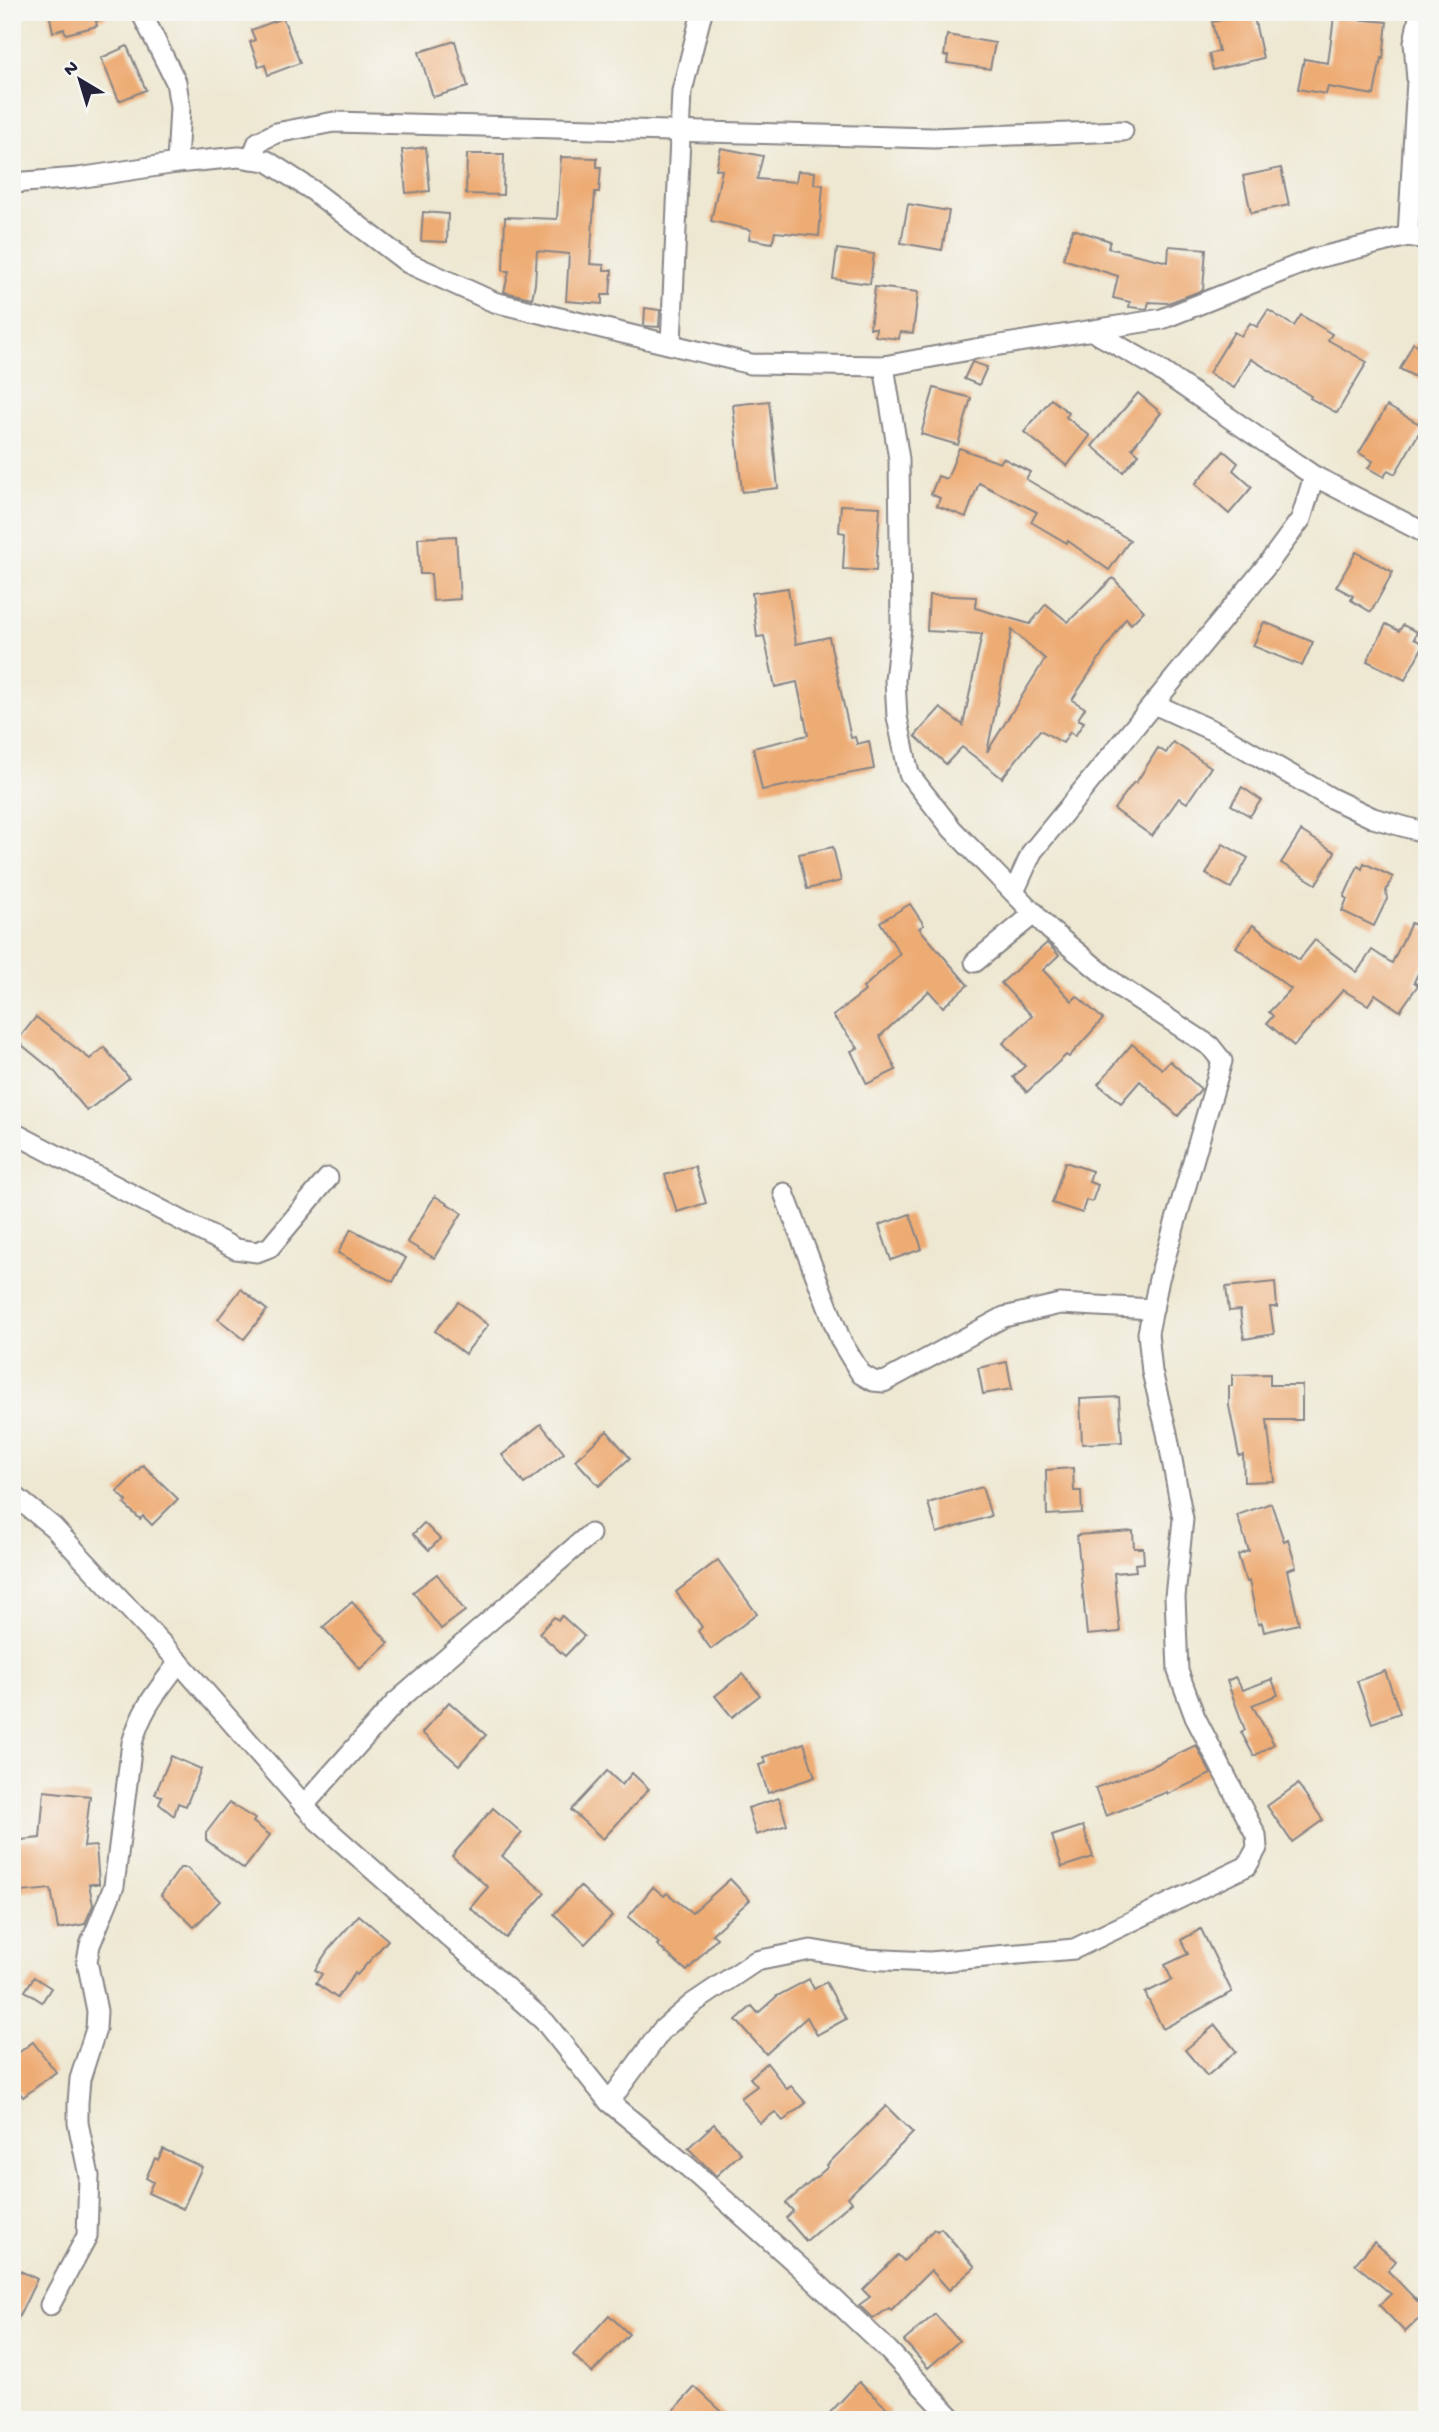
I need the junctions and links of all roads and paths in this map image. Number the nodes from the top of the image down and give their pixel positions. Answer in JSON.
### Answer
{"nodes":[{"id":1,"x":141,"y":12,"type":"edge"},
{"id":2,"x":702,"y":12,"type":"edge"},
{"id":3,"x":1420,"y":12,"type":"edge"},
{"id":4,"x":681,"y":131,"type":"junction"},
{"id":5,"x":1123,"y":131,"type":"dead end"},
{"id":6,"x":251,"y":159,"type":"junction"},
{"id":7,"x":177,"y":163,"type":"junction"},
{"id":8,"x":12,"y":183,"type":"edge"},
{"id":9,"x":1418,"y":238,"type":"edge"},
{"id":10,"x":1093,"y":331,"type":"junction"},
{"id":11,"x":671,"y":344,"type":"junction"},
{"id":12,"x":884,"y":366,"type":"junction"},
{"id":13,"x":1314,"y":476,"type":"junction"},
{"id":14,"x":1427,"y":534,"type":"edge"},
{"id":15,"x":1154,"y":704,"type":"junction"},
{"id":16,"x":1427,"y":833,"type":"edge"},
{"id":17,"x":1014,"y":892,"type":"junction"},
{"id":18,"x":1035,"y":914,"type":"junction"},
{"id":19,"x":975,"y":962,"type":"dead end"},
{"id":20,"x":12,"y":1132,"type":"edge"},
{"id":21,"x":328,"y":1178,"type":"dead end"},
{"id":22,"x":784,"y":1193,"type":"dead end"},
{"id":23,"x":1153,"y":1309,"type":"junction"},
{"id":24,"x":12,"y":1494,"type":"edge"},
{"id":25,"x":590,"y":1534,"type":"dead end"},
{"id":26,"x":179,"y":1662,"type":"junction"},
{"id":27,"x":304,"y":1805,"type":"junction"},
{"id":28,"x":609,"y":2102,"type":"junction"},
{"id":29,"x":50,"y":2305,"type":"dead end"},
{"id":30,"x":954,"y":2420,"type":"edge"}],
"edges":[{"from":1,"to":7,"type":"street"},
{"from":2,"to":4,"type":"street"},
{"from":3,"to":9,"type":"street"},
{"from":4,"to":5,"type":"street"},
{"from":4,"to":6,"type":"street"},
{"from":4,"to":11,"type":"street"},
{"from":6,"to":7,"type":"street"},
{"from":6,"to":11,"type":"street"},
{"from":7,"to":8,"type":"street"},
{"from":9,"to":10,"type":"street"},
{"from":10,"to":12,"type":"street"},
{"from":10,"to":13,"type":"street"},
{"from":11,"to":12,"type":"street"},
{"from":12,"to":17,"type":"street"},
{"from":13,"to":14,"type":"street"},
{"from":13,"to":15,"type":"street"},
{"from":15,"to":16,"type":"street"},
{"from":15,"to":17,"type":"street"},
{"from":17,"to":18,"type":"street"},
{"from":18,"to":19,"type":"street"},
{"from":18,"to":23,"type":"street"},
{"from":20,"to":21,"type":"street"},
{"from":22,"to":23,"type":"street"},
{"from":23,"to":28,"type":"street"},
{"from":24,"to":26,"type":"street"},
{"from":25,"to":27,"type":"street"},
{"from":26,"to":27,"type":"street"},
{"from":26,"to":29,"type":"street"},
{"from":27,"to":28,"type":"street"},
{"from":28,"to":30,"type":"street"}]}
